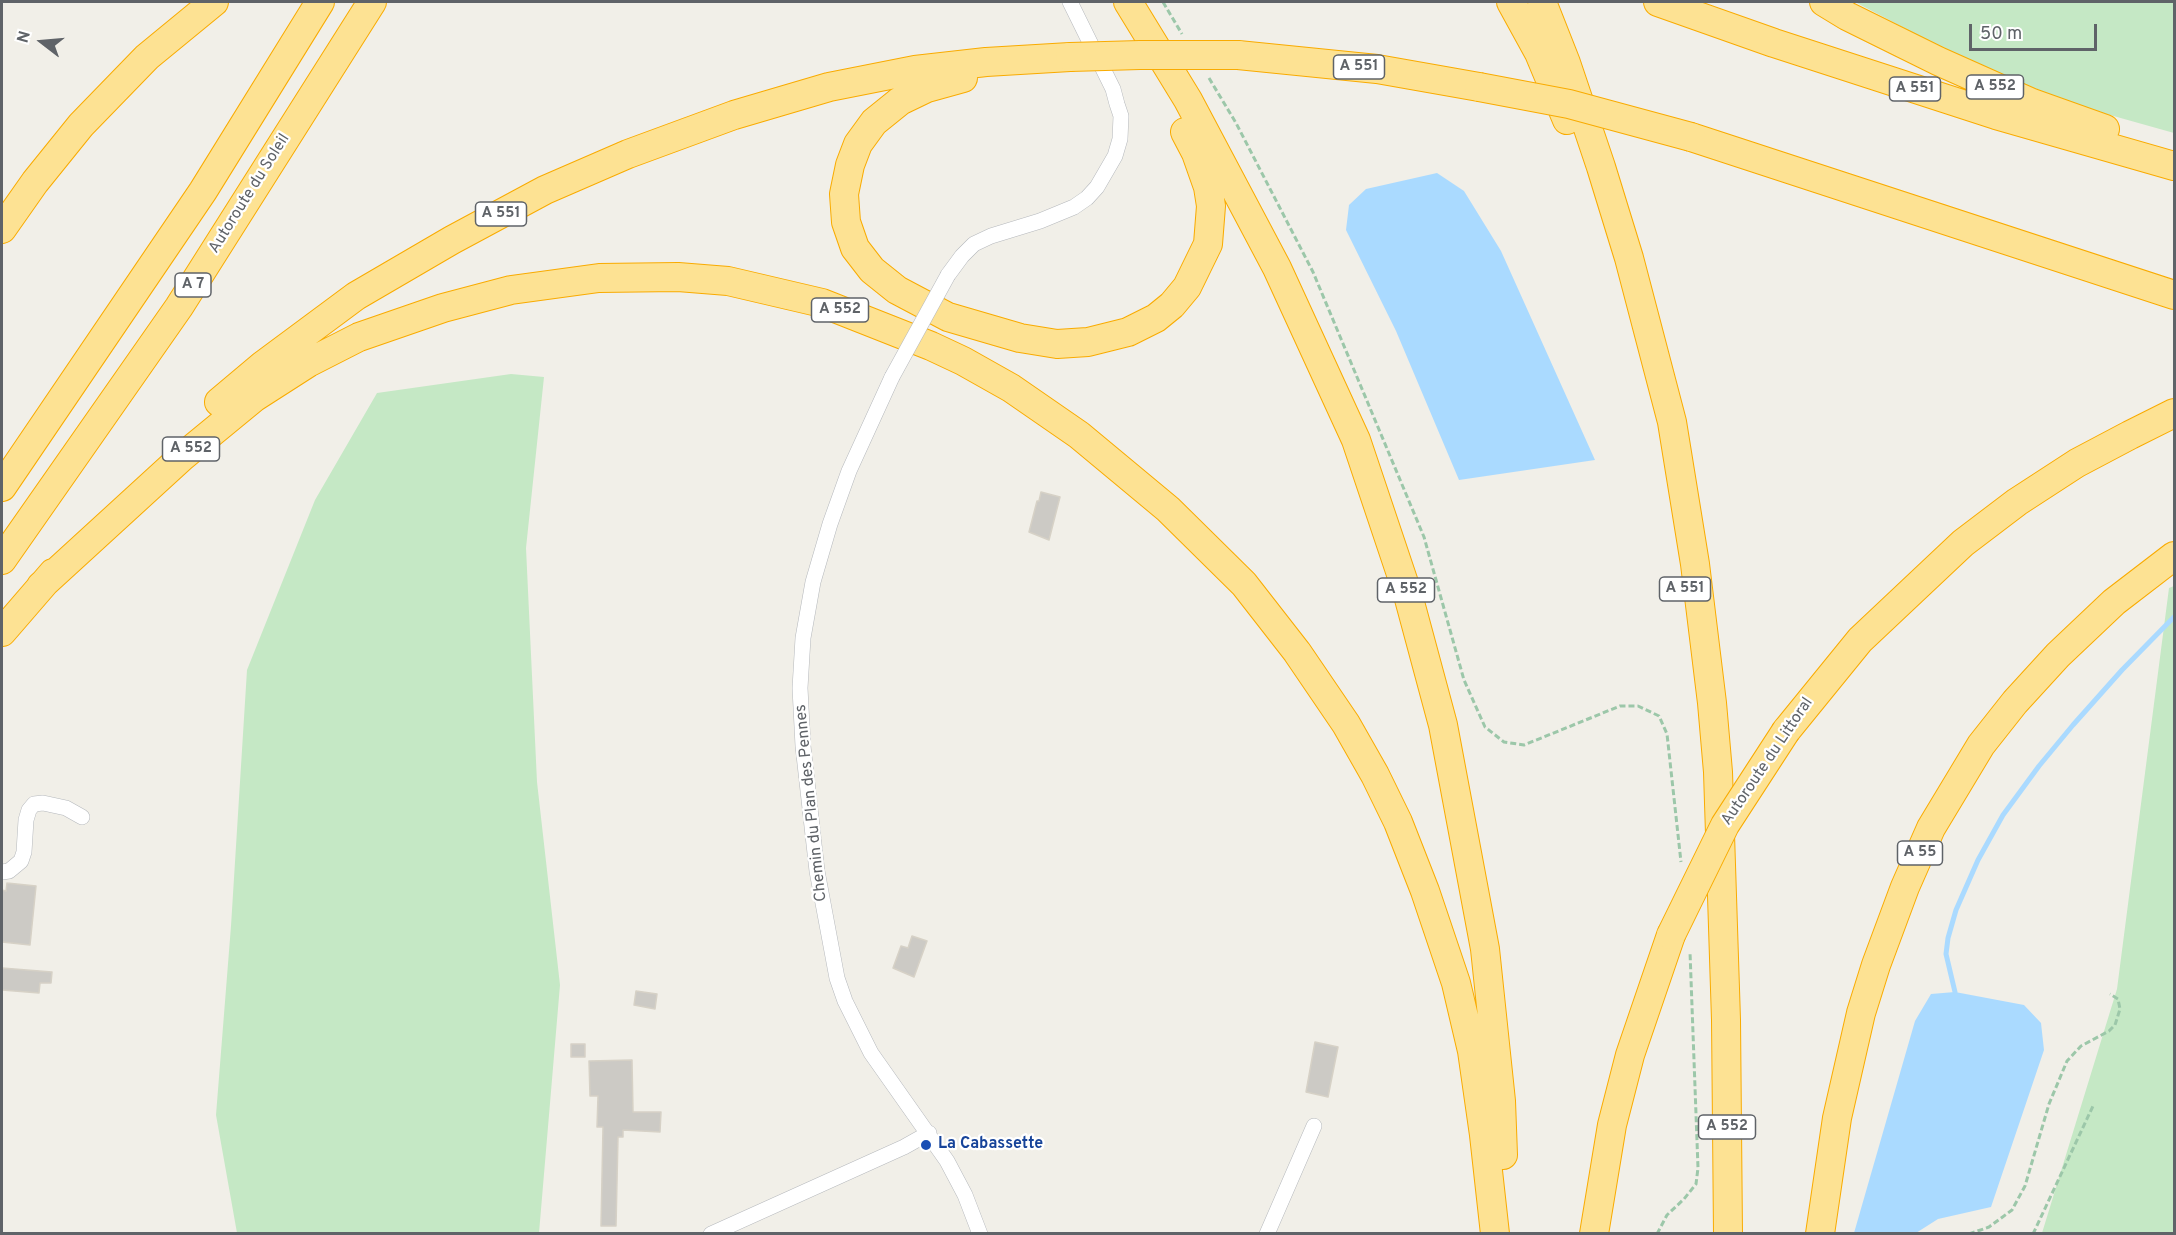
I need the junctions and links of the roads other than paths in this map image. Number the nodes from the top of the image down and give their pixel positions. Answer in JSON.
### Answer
{"nodes":[{"id":1,"x":214,"y":2,"type":"edge"},
{"id":2,"x":320,"y":2,"type":"edge"},
{"id":3,"x":372,"y":2,"type":"edge"},
{"id":4,"x":1070,"y":2,"type":"edge"},
{"id":5,"x":1119,"y":2,"type":"edge"},
{"id":6,"x":1128,"y":2,"type":"edge"},
{"id":7,"x":1511,"y":2,"type":"edge"},
{"id":8,"x":1542,"y":2,"type":"edge"},
{"id":9,"x":1658,"y":2,"type":"edge"},
{"id":10,"x":1824,"y":2,"type":"edge"},
{"id":11,"x":1063,"y":57,"type":"junction"},
{"id":12,"x":2175,"y":154,"type":"edge"},
{"id":13,"x":2175,"y":166,"type":"edge"},
{"id":14,"x":2,"y":229,"type":"edge"},
{"id":15,"x":2175,"y":295,"type":"edge"},
{"id":16,"x":2175,"y":413,"type":"edge"},
{"id":17,"x":2,"y":487,"type":"edge"},
{"id":18,"x":2175,"y":556,"type":"edge"},
{"id":19,"x":2,"y":560,"type":"edge"},
{"id":20,"x":41,"y":586,"type":"junction"},
{"id":21,"x":2,"y":632,"type":"edge"},
{"id":22,"x":82,"y":817,"type":"dead end"},
{"id":23,"x":2,"y":872,"type":"edge"},
{"id":24,"x":1726,"y":1020,"type":"junction"},
{"id":25,"x":1314,"y":1126,"type":"dead end"},
{"id":26,"x":928,"y":1133,"type":"junction"},
{"id":27,"x":711,"y":1233,"type":"edge"},
{"id":28,"x":982,"y":1233,"type":"edge"},
{"id":29,"x":1267,"y":1233,"type":"edge"},
{"id":30,"x":1495,"y":1233,"type":"edge"},
{"id":31,"x":1507,"y":1233,"type":"edge"},
{"id":32,"x":1594,"y":1233,"type":"edge"},
{"id":33,"x":1728,"y":1233,"type":"edge"},
{"id":34,"x":1820,"y":1233,"type":"edge"}],
"edges":[{"from":1,"to":14,"type":"highway"},
{"from":2,"to":17,"type":"highway","number":"A 7"},
{"from":3,"to":19,"type":"highway","name":"Autoroute du Soleil","number":"A 7"},
{"from":4,"to":26,"type":"street","name":"Chemin du Plan des Pennes","bridge":true},
{"from":5,"to":11,"type":"highway","number":"A 551"},
{"from":6,"to":31,"type":"highway","number":"A 552"},
{"from":7,"to":24,"type":"highway","number":"A 551"},
{"from":8,"to":24,"type":"highway","number":"A 552"},
{"from":9,"to":13,"type":"highway","number":"A 551"},
{"from":10,"to":12,"type":"highway","number":"A 552"},
{"from":11,"to":15,"type":"highway","number":"A 551","bridge":true},
{"from":11,"to":20,"type":"highway","number":"A 551"},
{"from":16,"to":32,"type":"highway","name":"Autoroute du Littoral","bridge":true},
{"from":18,"to":34,"type":"highway","number":"A 55"},
{"from":20,"to":21,"type":"highway","number":"A 551"},
{"from":20,"to":30,"type":"highway","number":"A 552"},
{"from":22,"to":23,"type":"street"},
{"from":24,"to":33,"type":"highway","number":"A 552"},
{"from":25,"to":29,"type":"street"},
{"from":26,"to":27,"type":"street"},
{"from":26,"to":28,"type":"street","name":"Chemin du Plan des Pennes"}]}
